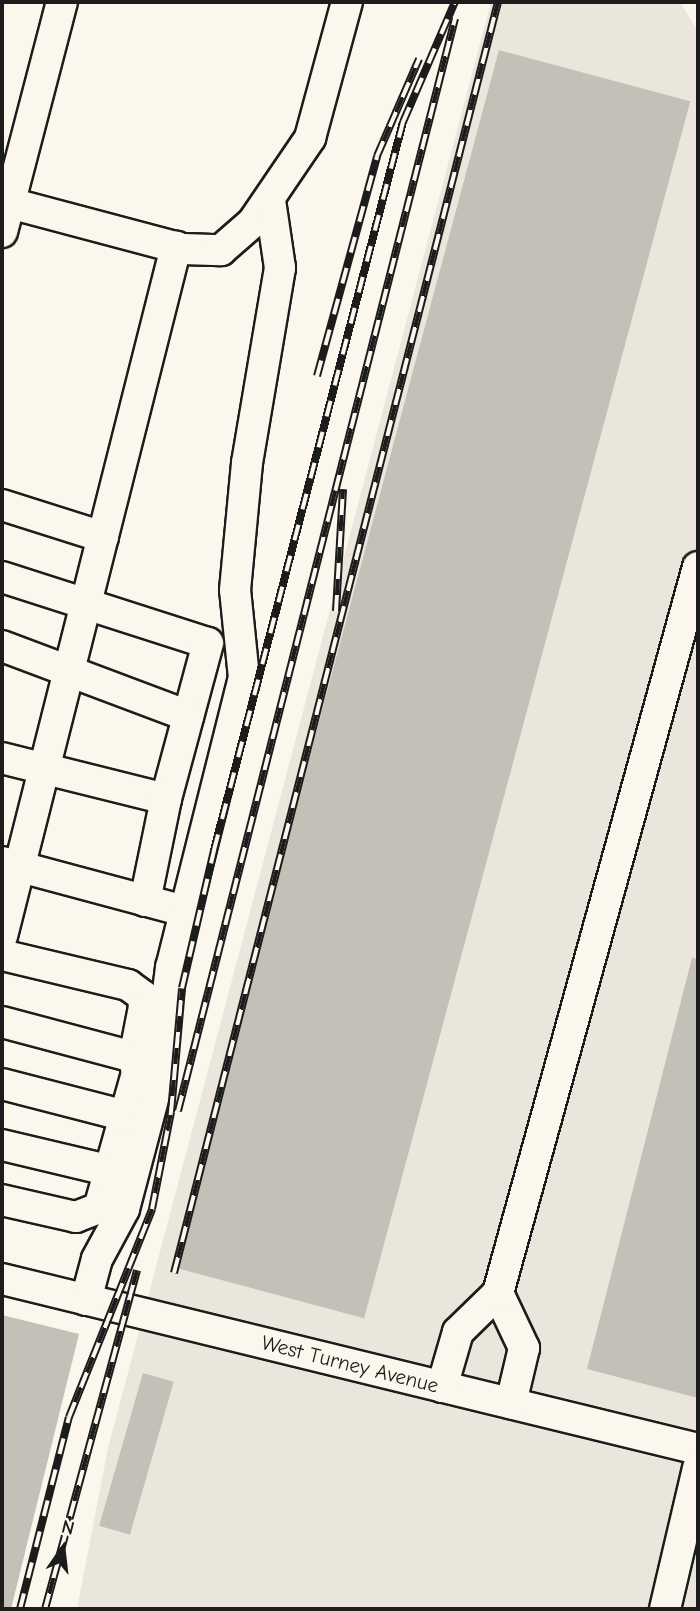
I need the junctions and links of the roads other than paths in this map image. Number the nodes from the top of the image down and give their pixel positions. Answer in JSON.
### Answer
{"nodes":[{"id":1,"x":62,"y":2,"type":"edge"},
{"id":2,"x":347,"y":2,"type":"edge"},
{"id":3,"x":270,"y":200,"type":"junction"},
{"id":4,"x":6,"y":202,"type":"edge"},
{"id":5,"x":2,"y":232,"type":"edge"},
{"id":6,"x":176,"y":247,"type":"junction"},
{"id":7,"x":2,"y":505,"type":"edge"},
{"id":8,"x":103,"y":537,"type":"junction"},
{"id":9,"x":698,"y":567,"type":"edge"},
{"id":10,"x":2,"y":577,"type":"edge"},
{"id":11,"x":236,"y":577,"type":"junction"},
{"id":12,"x":86,"y":604,"type":"junction"},
{"id":13,"x":208,"y":643,"type":"junction"},
{"id":14,"x":2,"y":646,"type":"edge"},
{"id":15,"x":69,"y":669,"type":"junction"},
{"id":16,"x":188,"y":716,"type":"junction"},
{"id":17,"x":2,"y":758,"type":"edge"},
{"id":18,"x":44,"y":769,"type":"junction"},
{"id":19,"x":166,"y":799,"type":"junction"},
{"id":20,"x":10,"y":864,"type":"edge"},
{"id":21,"x":145,"y":901,"type":"junction"},
{"id":22,"x":186,"y":911,"type":"junction"},
{"id":23,"x":2,"y":936,"type":"edge"},
{"id":24,"x":2,"y":955,"type":"edge"},
{"id":25,"x":2,"y":1022,"type":"edge"},
{"id":26,"x":134,"y":1057,"type":"junction"},
{"id":27,"x":2,"y":1084,"type":"edge"},
{"id":28,"x":126,"y":1116,"type":"junction"},
{"id":29,"x":2,"y":1144,"type":"edge"},
{"id":30,"x":111,"y":1171,"type":"junction"},
{"id":31,"x":2,"y":1200,"type":"edge"},
{"id":32,"x":2,"y":1279,"type":"edge"},
{"id":33,"x":498,"y":1293,"type":"junction"},
{"id":34,"x":86,"y":1300,"type":"junction"},
{"id":35,"x":442,"y":1387,"type":"junction"},
{"id":36,"x":511,"y":1403,"type":"junction"},
{"id":37,"x":698,"y":1449,"type":"edge"},
{"id":38,"x":696,"y":1483,"type":"edge"},
{"id":39,"x":665,"y":1609,"type":"edge"}],
"edges":[{"from":1,"to":4,"type":"street"},
{"from":2,"to":3,"type":"street"},
{"from":3,"to":6,"type":"street"},
{"from":3,"to":11,"type":"street"},
{"from":4,"to":5,"type":"street"},
{"from":4,"to":6,"type":"street"},
{"from":6,"to":8,"type":"street"},
{"from":7,"to":8,"type":"street"},
{"from":8,"to":12,"type":"street"},
{"from":9,"to":33,"type":"street"},
{"from":10,"to":12,"type":"street"},
{"from":11,"to":13,"type":"street"},
{"from":11,"to":22,"type":"street"},
{"from":12,"to":13,"type":"street"},
{"from":12,"to":15,"type":"street"},
{"from":13,"to":16,"type":"street"},
{"from":14,"to":15,"type":"street"},
{"from":15,"to":16,"type":"street"},
{"from":15,"to":18,"type":"street"},
{"from":16,"to":19,"type":"street"},
{"from":17,"to":18,"type":"street"},
{"from":18,"to":19,"type":"street"},
{"from":18,"to":20,"type":"street"},
{"from":19,"to":21,"type":"street"},
{"from":20,"to":21,"type":"street"},
{"from":20,"to":23,"type":"street"},
{"from":21,"to":22,"type":"street"},
{"from":22,"to":34,"type":"street"},
{"from":24,"to":26,"type":"street"},
{"from":25,"to":26,"type":"street"},
{"from":26,"to":28,"type":"street"},
{"from":27,"to":28,"type":"street"},
{"from":28,"to":30,"type":"street"},
{"from":29,"to":30,"type":"street"},
{"from":30,"to":31,"type":"street"},
{"from":32,"to":34,"type":"street","name":"West Turney Avenue"},
{"from":33,"to":35,"type":"street"},
{"from":33,"to":36,"type":"street"},
{"from":34,"to":35,"type":"street","name":"West Turney Avenue"},
{"from":35,"to":36,"type":"street","name":"West Turney Avenue"},
{"from":36,"to":37,"type":"street","name":"West Turney Avenue"},
{"from":38,"to":39,"type":"street"}]}
